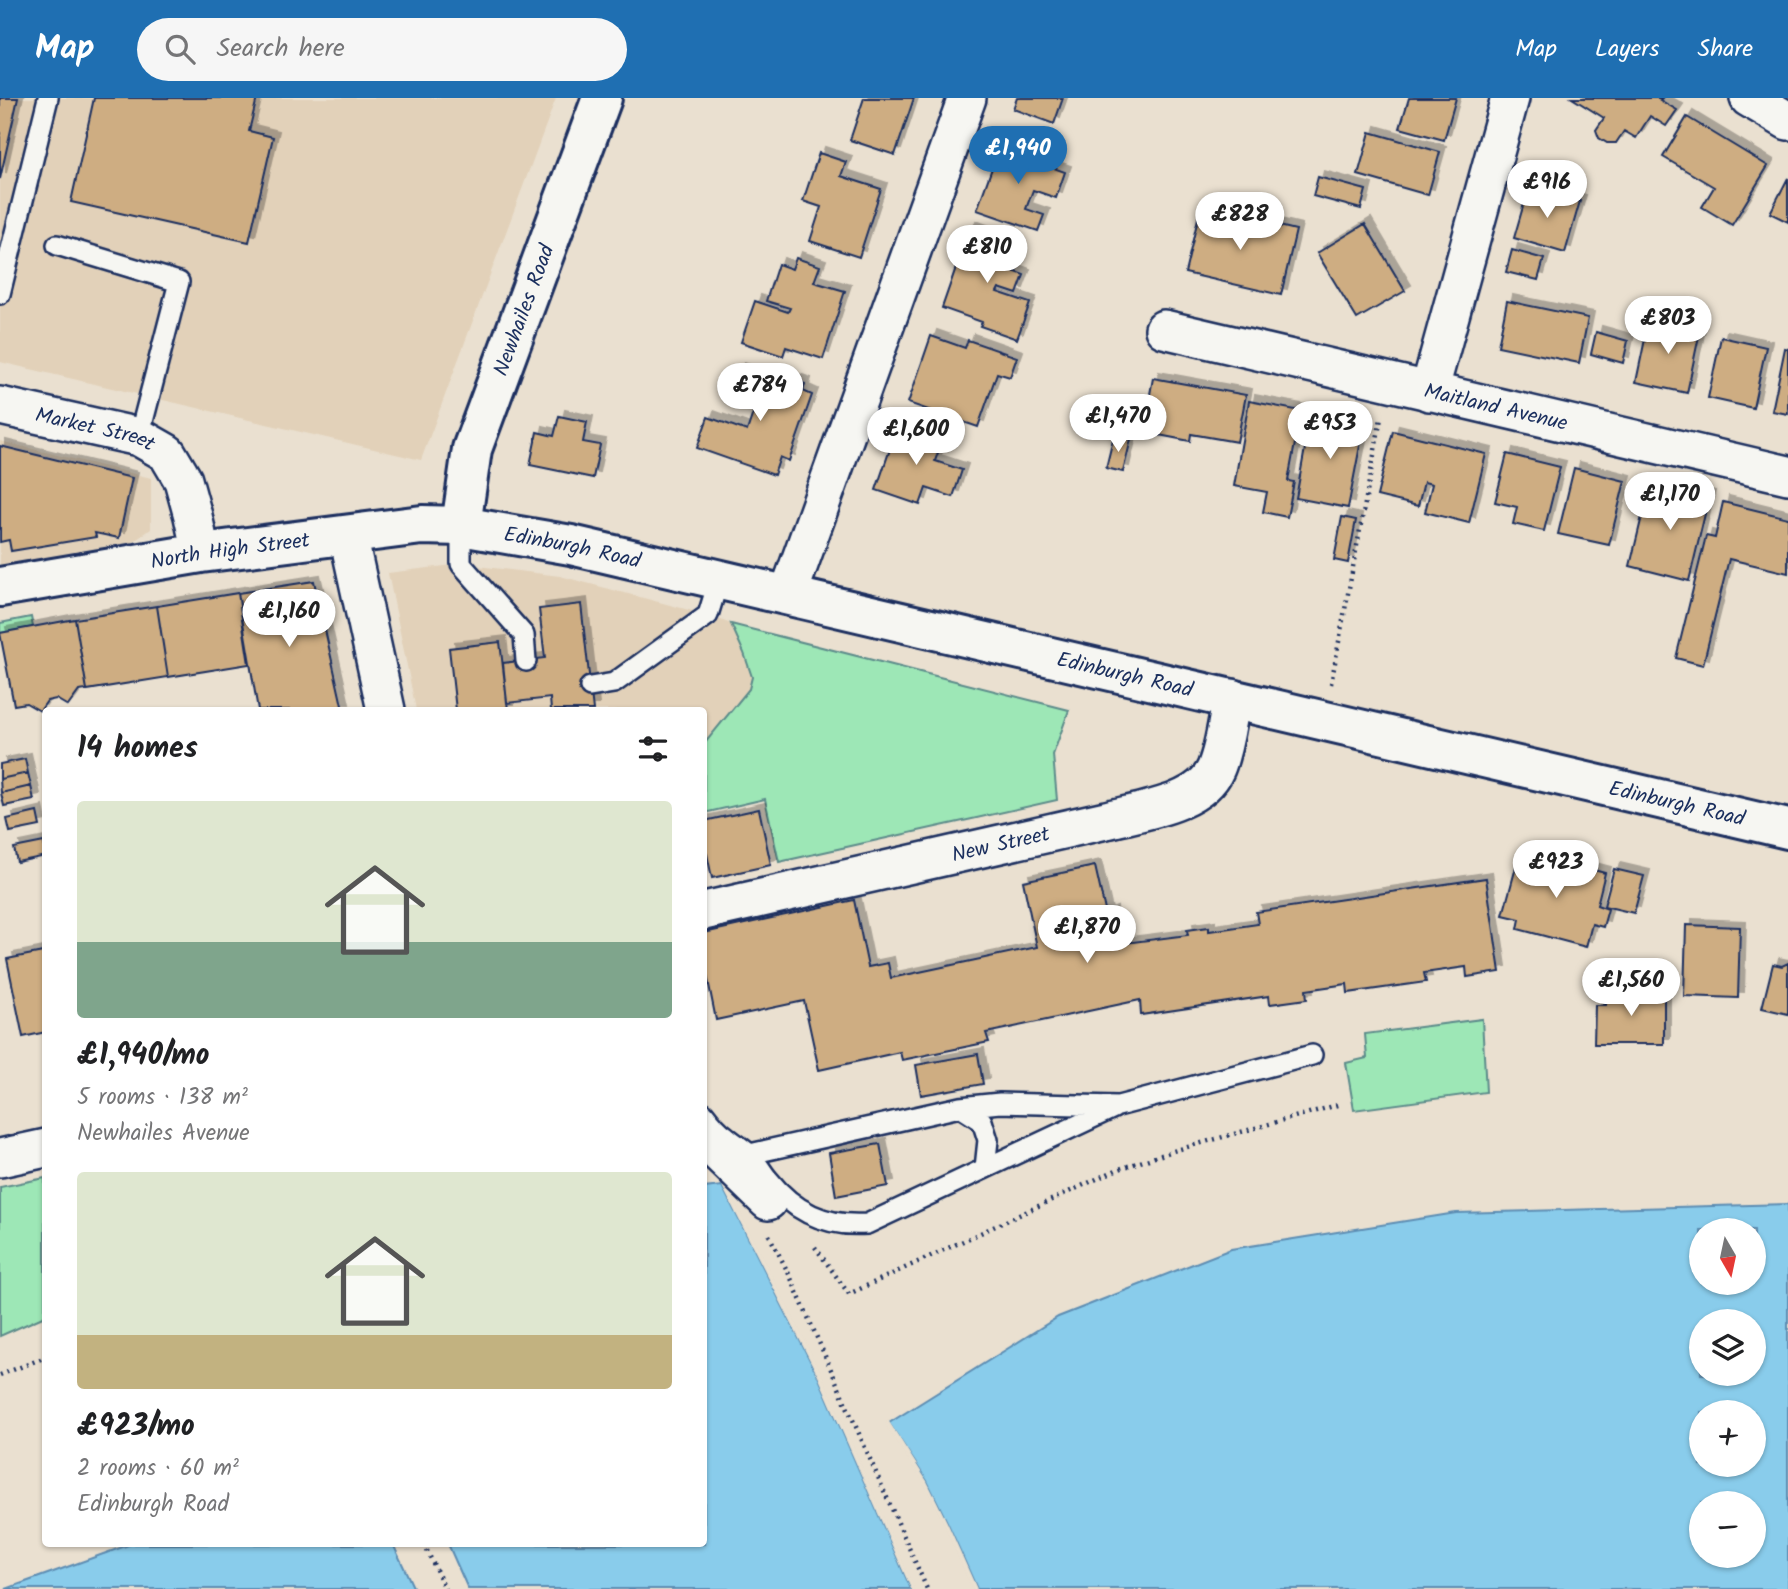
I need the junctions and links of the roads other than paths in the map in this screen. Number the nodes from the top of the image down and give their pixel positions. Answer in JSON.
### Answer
{"nodes":[{"id":1,"x":48,"y":98,"type":"edge"},
{"id":2,"x":602,"y":98,"type":"edge"},
{"id":3,"x":967,"y":98,"type":"edge"},
{"id":4,"x":1510,"y":98,"type":"edge"},
{"id":5,"x":1749,"y":98,"type":"edge"},
{"id":6,"x":1788,"y":121,"type":"edge"},
{"id":7,"x":57,"y":245,"type":"dead end"},
{"id":8,"x":0,"y":294,"type":"edge"},
{"id":9,"x":1164,"y":329,"type":"dead end"},
{"id":10,"x":1429,"y":392,"type":"junction"},
{"id":11,"x":0,"y":406,"type":"edge"},
{"id":12,"x":139,"y":437,"type":"junction"},
{"id":13,"x":1788,"y":475,"type":"edge"},
{"id":14,"x":461,"y":526,"type":"junction"},
{"id":15,"x":348,"y":535,"type":"junction"},
{"id":16,"x":201,"y":553,"type":"junction"},
{"id":17,"x":719,"y":579,"type":"junction"},
{"id":18,"x":0,"y":587,"type":"edge"},
{"id":19,"x":788,"y":595,"type":"junction"},
{"id":20,"x":526,"y":661,"type":"dead end"},
{"id":21,"x":590,"y":687,"type":"dead end"},
{"id":22,"x":1232,"y":698,"type":"junction"},
{"id":23,"x":385,"y":707,"type":"edge"},
{"id":24,"x":1788,"y":829,"type":"edge"},
{"id":25,"x":707,"y":910,"type":"edge"},
{"id":26,"x":1312,"y":1055,"type":"dead end"},
{"id":27,"x":1118,"y":1106,"type":"junction"},
{"id":28,"x":960,"y":1107,"type":"junction"},
{"id":29,"x":707,"y":1116,"type":"edge"},
{"id":30,"x":707,"y":1142,"type":"edge"},
{"id":31,"x":42,"y":1149,"type":"edge"},
{"id":32,"x":750,"y":1154,"type":"junction"},
{"id":33,"x":0,"y":1158,"type":"edge"},
{"id":34,"x":985,"y":1168,"type":"junction"},
{"id":35,"x":768,"y":1201,"type":"road end"}],
"edges":[{"from":1,"to":8,"type":"lane"},
{"from":2,"to":14,"type":"main road","name":"Newhailes Road"},
{"from":3,"to":19,"type":"street"},
{"from":4,"to":10,"type":"street"},
{"from":5,"to":6,"type":"street"},
{"from":7,"to":12,"type":"lane"},
{"from":9,"to":10,"type":"street","name":"Maitland Avenue"},
{"from":10,"to":13,"type":"street","name":"Maitland Avenue"},
{"from":11,"to":12,"type":"street","name":"Market Street"},
{"from":12,"to":16,"type":"street","name":"Market Street"},
{"from":14,"to":15,"type":"main road","name":"North High Street"},
{"from":14,"to":17,"type":"main road","name":"Edinburgh Road"},
{"from":14,"to":20,"type":"lane"},
{"from":15,"to":16,"type":"main road","name":"North High Street"},
{"from":15,"to":23,"type":"street"},
{"from":16,"to":18,"type":"main road","name":"North High Street"},
{"from":17,"to":19,"type":"main road","name":"Edinburgh Road"},
{"from":17,"to":21,"type":"lane"},
{"from":19,"to":22,"type":"main road","name":"Edinburgh Road"},
{"from":22,"to":24,"type":"main road","name":"Edinburgh Road"},
{"from":22,"to":25,"type":"street","name":"New Street"},
{"from":26,"to":27,"type":"lane"},
{"from":27,"to":28,"type":"lane"},
{"from":27,"to":34,"type":"lane"},
{"from":28,"to":32,"type":"lane"},
{"from":28,"to":34,"type":"lane"},
{"from":29,"to":32,"type":"lane"},
{"from":30,"to":35,"type":"street"},
{"from":31,"to":33,"type":"street"},
{"from":32,"to":34,"type":"lane"}]}
